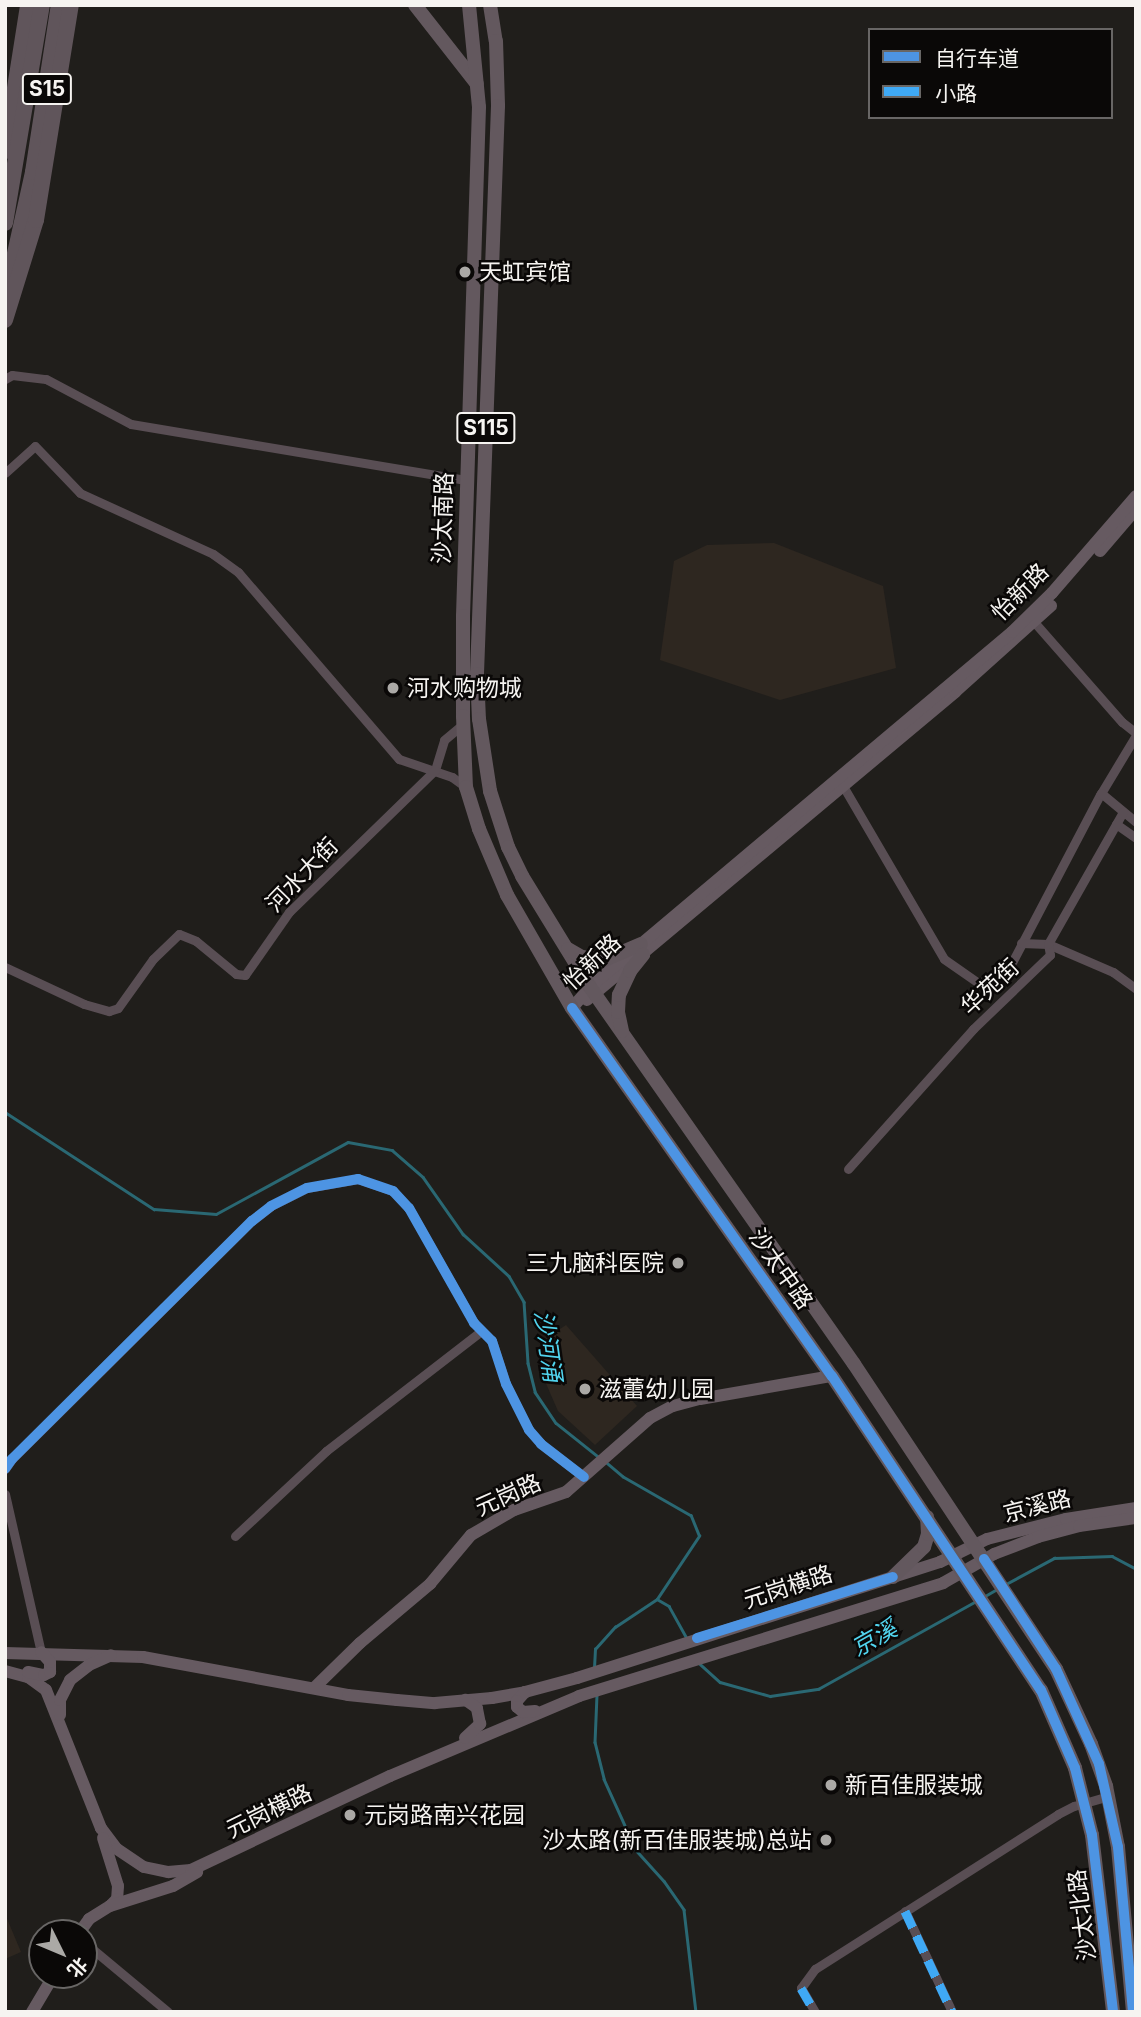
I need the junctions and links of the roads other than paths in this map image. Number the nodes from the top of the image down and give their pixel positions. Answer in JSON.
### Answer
{"nodes":[{"id":1,"x":28,"y":5,"type":"edge"},
{"id":2,"x":42,"y":5,"type":"edge"},
{"id":3,"x":59,"y":5,"type":"edge"},
{"id":4,"x":72,"y":5,"type":"edge"},
{"id":5,"x":415,"y":5,"type":"edge"},
{"id":6,"x":469,"y":5,"type":"edge"},
{"id":7,"x":491,"y":5,"type":"edge"},
{"id":8,"x":478,"y":85,"type":"junction"},
{"id":9,"x":5,"y":151,"type":"edge"},
{"id":10,"x":5,"y":223,"type":"edge"},
{"id":11,"x":5,"y":295,"type":"edge"},
{"id":12,"x":5,"y":320,"type":"edge"},
{"id":13,"x":5,"y":379,"type":"edge"},
{"id":14,"x":5,"y":474,"type":"edge"},
{"id":15,"x":467,"y":480,"type":"junction"},
{"id":16,"x":1136,"y":496,"type":"edge"},
{"id":17,"x":1136,"y":509,"type":"edge"},
{"id":18,"x":1035,"y":623,"type":"junction"},
{"id":19,"x":463,"y":724,"type":"junction"},
{"id":20,"x":1136,"y":734,"type":"edge"},
{"id":21,"x":435,"y":770,"type":"junction"},
{"id":22,"x":843,"y":786,"type":"junction"},
{"id":23,"x":466,"y":787,"type":"junction"},
{"id":24,"x":1101,"y":793,"type":"junction"},
{"id":25,"x":1123,"y":812,"type":"junction"},
{"id":26,"x":1136,"y":822,"type":"edge"},
{"id":27,"x":1116,"y":824,"type":"junction"},
{"id":28,"x":1136,"y":838,"type":"edge"},
{"id":29,"x":559,"y":940,"type":"junction"},
{"id":30,"x":1021,"y":943,"type":"junction"},
{"id":31,"x":1048,"y":944,"type":"junction"},
{"id":32,"x":642,"y":950,"type":"junction"},
{"id":33,"x":5,"y":967,"type":"edge"},
{"id":34,"x":1136,"y":989,"type":"edge"},
{"id":35,"x":593,"y":991,"type":"junction"},
{"id":36,"x":572,"y":1009,"type":"junction"},
{"id":37,"x":626,"y":1042,"type":"junction"},
{"id":38,"x":639,"y":1106,"type":"junction"},
{"id":39,"x":680,"y":1120,"type":"junction"},
{"id":40,"x":848,"y":1169,"type":"dead end"},
{"id":41,"x":481,"y":1331,"type":"junction"},
{"id":42,"x":832,"y":1376,"type":"junction"},
{"id":43,"x":5,"y":1469,"type":"edge"},
{"id":44,"x":587,"y":1474,"type":"junction"},
{"id":45,"x":5,"y":1494,"type":"edge"},
{"id":46,"x":1136,"y":1508,"type":"edge"},
{"id":47,"x":927,"y":1516,"type":"junction"},
{"id":48,"x":1136,"y":1518,"type":"edge"},
{"id":49,"x":235,"y":1536,"type":"dead end"},
{"id":50,"x":974,"y":1545,"type":"junction"},
{"id":51,"x":952,"y":1557,"type":"junction"},
{"id":52,"x":984,"y":1559,"type":"junction"},
{"id":53,"x":962,"y":1573,"type":"junction"},
{"id":54,"x":893,"y":1577,"type":"junction"},
{"id":55,"x":849,"y":1590,"type":"junction"},
{"id":56,"x":834,"y":1616,"type":"junction"},
{"id":57,"x":41,"y":1652,"type":"junction"},
{"id":58,"x":5,"y":1653,"type":"edge"},
{"id":59,"x":115,"y":1654,"type":"junction"},
{"id":60,"x":6,"y":1671,"type":"edge"},
{"id":61,"x":314,"y":1688,"type":"junction"},
{"id":62,"x":525,"y":1692,"type":"junction"},
{"id":63,"x":466,"y":1700,"type":"junction"},
{"id":64,"x":541,"y":1711,"type":"junction"},
{"id":65,"x":61,"y":1723,"type":"junction"},
{"id":66,"x":439,"y":1755,"type":"junction"},
{"id":67,"x":1108,"y":1796,"type":"junction"},
{"id":68,"x":1084,"y":1802,"type":"junction"},
{"id":69,"x":101,"y":1828,"type":"junction"},
{"id":70,"x":209,"y":1864,"type":"junction"},
{"id":71,"x":110,"y":1906,"type":"junction"},
{"id":72,"x":905,"y":1911,"type":"junction"},
{"id":73,"x":89,"y":1919,"type":"edge"},
{"id":74,"x":98,"y":1954,"type":"edge"},
{"id":75,"x":46,"y":1989,"type":"edge"},
{"id":76,"x":32,"y":2012,"type":"edge"},
{"id":77,"x":168,"y":2012,"type":"edge"},
{"id":78,"x":816,"y":2012,"type":"edge"},
{"id":79,"x":952,"y":2012,"type":"edge"},
{"id":80,"x":1113,"y":2012,"type":"edge"},
{"id":81,"x":1133,"y":2012,"type":"edge"}],
"edges":[{"from":1,"to":9,"type":"highway"},
{"from":2,"to":10,"type":"highway","number":"S15"},
{"from":3,"to":11,"type":"highway","number":"S15"},
{"from":4,"to":12,"type":"highway"},
{"from":5,"to":8,"type":"main road"},
{"from":6,"to":8,"type":"main road","name":"沙太南路","number":"S115"},
{"from":7,"to":29,"type":"main road","name":"沙太南路","number":"S115"},
{"from":8,"to":15,"type":"main road","name":"沙太南路","number":"S115"},
{"from":13,"to":15,"type":"street"},
{"from":14,"to":21,"type":"street"},
{"from":15,"to":19,"type":"main road","name":"沙太南路","number":"S115"},
{"from":16,"to":32,"type":"main road","name":"怡新路"},
{"from":17,"to":18,"type":"main road","name":"怡新路"},
{"from":18,"to":20,"type":"street"},
{"from":18,"to":22,"type":"main road","name":"怡新路"},
{"from":19,"to":21,"type":"street"},
{"from":19,"to":23,"type":"main road","name":"沙太南路","number":"S115"},
{"from":20,"to":24,"type":"street"},
{"from":21,"to":23,"type":"street"},
{"from":21,"to":33,"type":"street","name":"河水大街"},
{"from":22,"to":30,"type":"street"},
{"from":22,"to":32,"type":"main road","name":"怡新路"},
{"from":23,"to":36,"type":"main road","name":"沙太南路","number":"S115"},
{"from":24,"to":25,"type":"street"},
{"from":24,"to":30,"type":"street"},
{"from":25,"to":26,"type":"street"},
{"from":25,"to":27,"type":"street","name":"华苑街"},
{"from":27,"to":28,"type":"street"},
{"from":27,"to":31,"type":"street","name":"华苑街"},
{"from":29,"to":32,"type":"main road"},
{"from":29,"to":35,"type":"main road","name":"沙太南路","number":"S115"},
{"from":30,"to":31,"type":"street"},
{"from":31,"to":34,"type":"street"},
{"from":31,"to":40,"type":"street","name":"华苑街"},
{"from":32,"to":35,"type":"main road","name":"怡新路"},
{"from":32,"to":37,"type":"main road"},
{"from":35,"to":36,"type":"main road","name":"怡新路"},
{"from":35,"to":37,"type":"main road","name":"沙太中路"},
{"from":36,"to":38,"type":"main road","name":"沙太中路","number":"S115"},
{"from":37,"to":39,"type":"main road","name":"沙太中路"},
{"from":38,"to":39,"type":"main road"},
{"from":38,"to":42,"type":"main road","name":"沙太中路","number":"S115"},
{"from":39,"to":50,"type":"main road","name":"沙太中路"},
{"from":41,"to":43,"type":"street"},
{"from":41,"to":44,"type":"street"},
{"from":41,"to":49,"type":"street"},
{"from":42,"to":44,"type":"main road","name":"元岗路"},
{"from":42,"to":47,"type":"main road","name":"沙太中路","number":"S115"},
{"from":44,"to":61,"type":"main road","name":"元岗路"},
{"from":45,"to":57,"type":"street"},
{"from":46,"to":50,"type":"main road","name":"京溪路"},
{"from":47,"to":51,"type":"main road","name":"沙太中路","number":"S115"},
{"from":47,"to":54,"type":"main road"},
{"from":48,"to":52,"type":"main road","name":"京溪路"},
{"from":50,"to":51,"type":"main road","name":"京溪路"},
{"from":50,"to":52,"type":"main road","name":"沙太北路"},
{"from":51,"to":53,"type":"main road","name":"沙太北路","number":"S115"},
{"from":51,"to":54,"type":"main road","name":"元岗横路"},
{"from":52,"to":53,"type":"main road","name":"京溪路"},
{"from":52,"to":67,"type":"main road","name":"沙太北路"},
{"from":53,"to":56,"type":"main road","name":"元岗横路"},
{"from":53,"to":68,"type":"main road","name":"沙太北路","number":"S115"},
{"from":54,"to":55,"type":"main road","name":"元岗横路"},
{"from":55,"to":56,"type":"main road"},
{"from":55,"to":62,"type":"main road","name":"元岗横路"},
{"from":56,"to":64,"type":"main road","name":"元岗横路"},
{"from":57,"to":58,"type":"main road","name":"元岗横路"},
{"from":57,"to":59,"type":"main road","name":"元岗横路"},
{"from":57,"to":60,"type":"main road"},
{"from":59,"to":61,"type":"main road","name":"元岗横路"},
{"from":59,"to":65,"type":"main road"},
{"from":60,"to":65,"type":"main road","name":"元岗横路"},
{"from":61,"to":63,"type":"main road","name":"元岗横路"},
{"from":62,"to":63,"type":"main road","name":"元岗横路"},
{"from":62,"to":64,"type":"main road"},
{"from":63,"to":66,"type":"main road"},
{"from":64,"to":66,"type":"main road","name":"元岗横路"},
{"from":65,"to":69,"type":"main road","name":"元岗横路"},
{"from":66,"to":70,"type":"main road","name":"元岗横路"},
{"from":67,"to":68,"type":"street"},
{"from":67,"to":81,"type":"main road","name":"沙太北路"},
{"from":68,"to":72,"type":"street"},
{"from":68,"to":80,"type":"main road","name":"沙太北路","number":"S115"},
{"from":69,"to":70,"type":"main road","name":"元岗横路"},
{"from":69,"to":71,"type":"main road"},
{"from":70,"to":71,"type":"main road"},
{"from":71,"to":73,"type":"main road"},
{"from":72,"to":78,"type":"street"},
{"from":72,"to":79,"type":"street"},
{"from":74,"to":77,"type":"street"},
{"from":75,"to":76,"type":"main road"}]}
